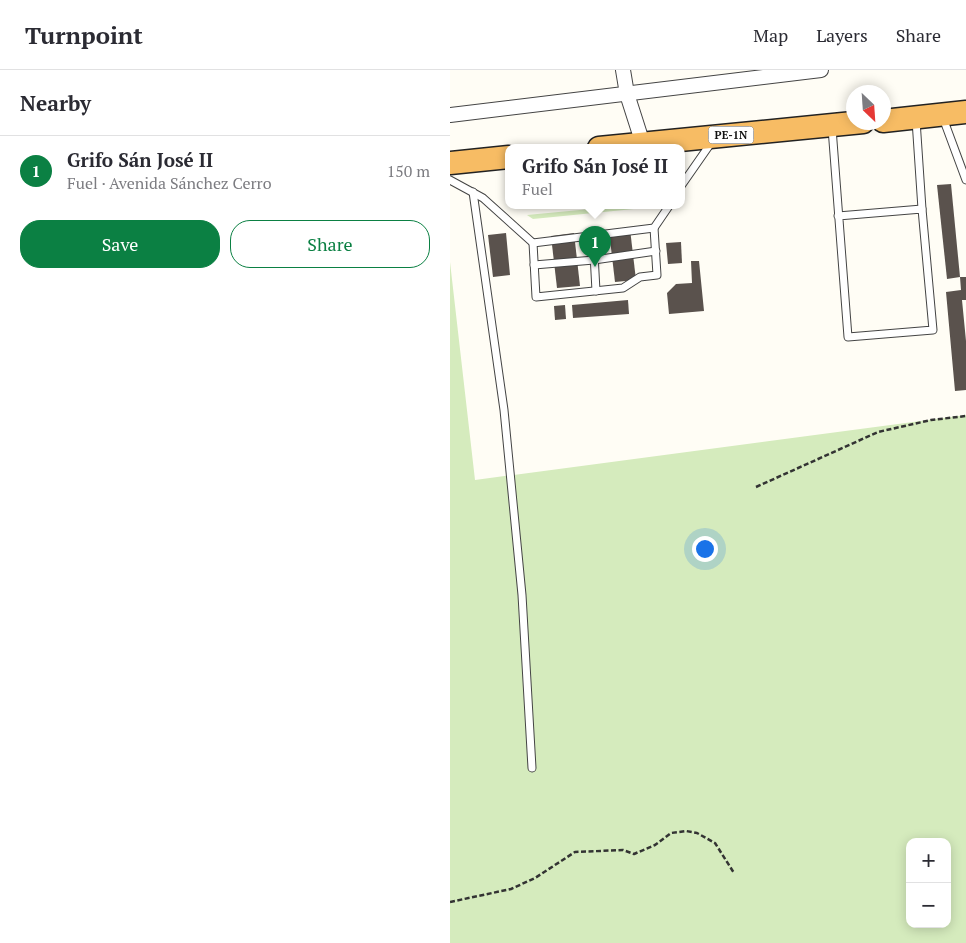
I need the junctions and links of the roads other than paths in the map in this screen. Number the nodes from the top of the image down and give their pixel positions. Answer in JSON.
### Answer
{"nodes":[{"id":1,"x":623,"y":70,"type":"edge"},
{"id":2,"x":821,"y":70,"type":"edge"},
{"id":3,"x":627,"y":94,"type":"junction"},
{"id":4,"x":966,"y":112,"type":"edge"},
{"id":5,"x":450,"y":115,"type":"edge"},
{"id":6,"x":942,"y":115,"type":"junction"},
{"id":7,"x":916,"y":117,"type":"junction"},
{"id":8,"x":891,"y":119,"type":"edge"},
{"id":9,"x":846,"y":124,"type":"edge"},
{"id":10,"x":832,"y":126,"type":"junction"},
{"id":11,"x":715,"y":137,"type":"junction"},
{"id":12,"x":643,"y":144,"type":"joint"},
{"id":13,"x":505,"y":157,"type":"edge"},
{"id":14,"x":450,"y":163,"type":"edge"},
{"id":15,"x":450,"y":180,"type":"edge"},
{"id":16,"x":685,"y":180,"type":"edge"},
{"id":17,"x":966,"y":180,"type":"edge"},
{"id":18,"x":473,"y":192,"type":"junction"},
{"id":19,"x":667,"y":209,"type":"edge"},
{"id":20,"x":922,"y":209,"type":"junction"},
{"id":21,"x":838,"y":216,"type":"junction"},
{"id":22,"x":654,"y":228,"type":"junction"},
{"id":23,"x":593,"y":235,"type":"junction"},
{"id":24,"x":533,"y":242,"type":"junction"},
{"id":25,"x":656,"y":251,"type":"junction"},
{"id":26,"x":594,"y":260,"type":"junction"},
{"id":27,"x":534,"y":265,"type":"junction"},
{"id":28,"x":596,"y":291,"type":"junction"},
{"id":29,"x":532,"y":768,"type":"dead end"}],
"edges":[{"from":1,"to":3,"type":"street"},
{"from":2,"to":3,"type":"street"},
{"from":3,"to":5,"type":"street"},
{"from":3,"to":12,"type":"street"},
{"from":4,"to":6,"type":"highway"},
{"from":6,"to":7,"type":"highway"},
{"from":6,"to":17,"type":"lane"},
{"from":7,"to":8,"type":"highway"},
{"from":7,"to":20,"type":"lane"},
{"from":9,"to":10,"type":"highway","number":"PE-1N"},
{"from":10,"to":11,"type":"highway","number":"PE-1N"},
{"from":10,"to":21,"type":"lane"},
{"from":11,"to":12,"type":"highway","number":"PE-1N"},
{"from":11,"to":16,"type":"lane"},
{"from":13,"to":14,"type":"highway"},
{"from":15,"to":18,"type":"lane"},
{"from":18,"to":24,"type":"lane"},
{"from":18,"to":29,"type":"lane"},
{"from":19,"to":22,"type":"lane"},
{"from":20,"to":21,"type":"lane"},
{"from":20,"to":21,"type":"lane"},
{"from":22,"to":23,"type":"lane"},
{"from":22,"to":25,"type":"lane"},
{"from":23,"to":24,"type":"lane"},
{"from":23,"to":26,"type":"lane"},
{"from":24,"to":27,"type":"lane"},
{"from":25,"to":26,"type":"lane"},
{"from":25,"to":28,"type":"lane"},
{"from":26,"to":27,"type":"lane"},
{"from":26,"to":28,"type":"lane"},
{"from":27,"to":28,"type":"lane"}]}
